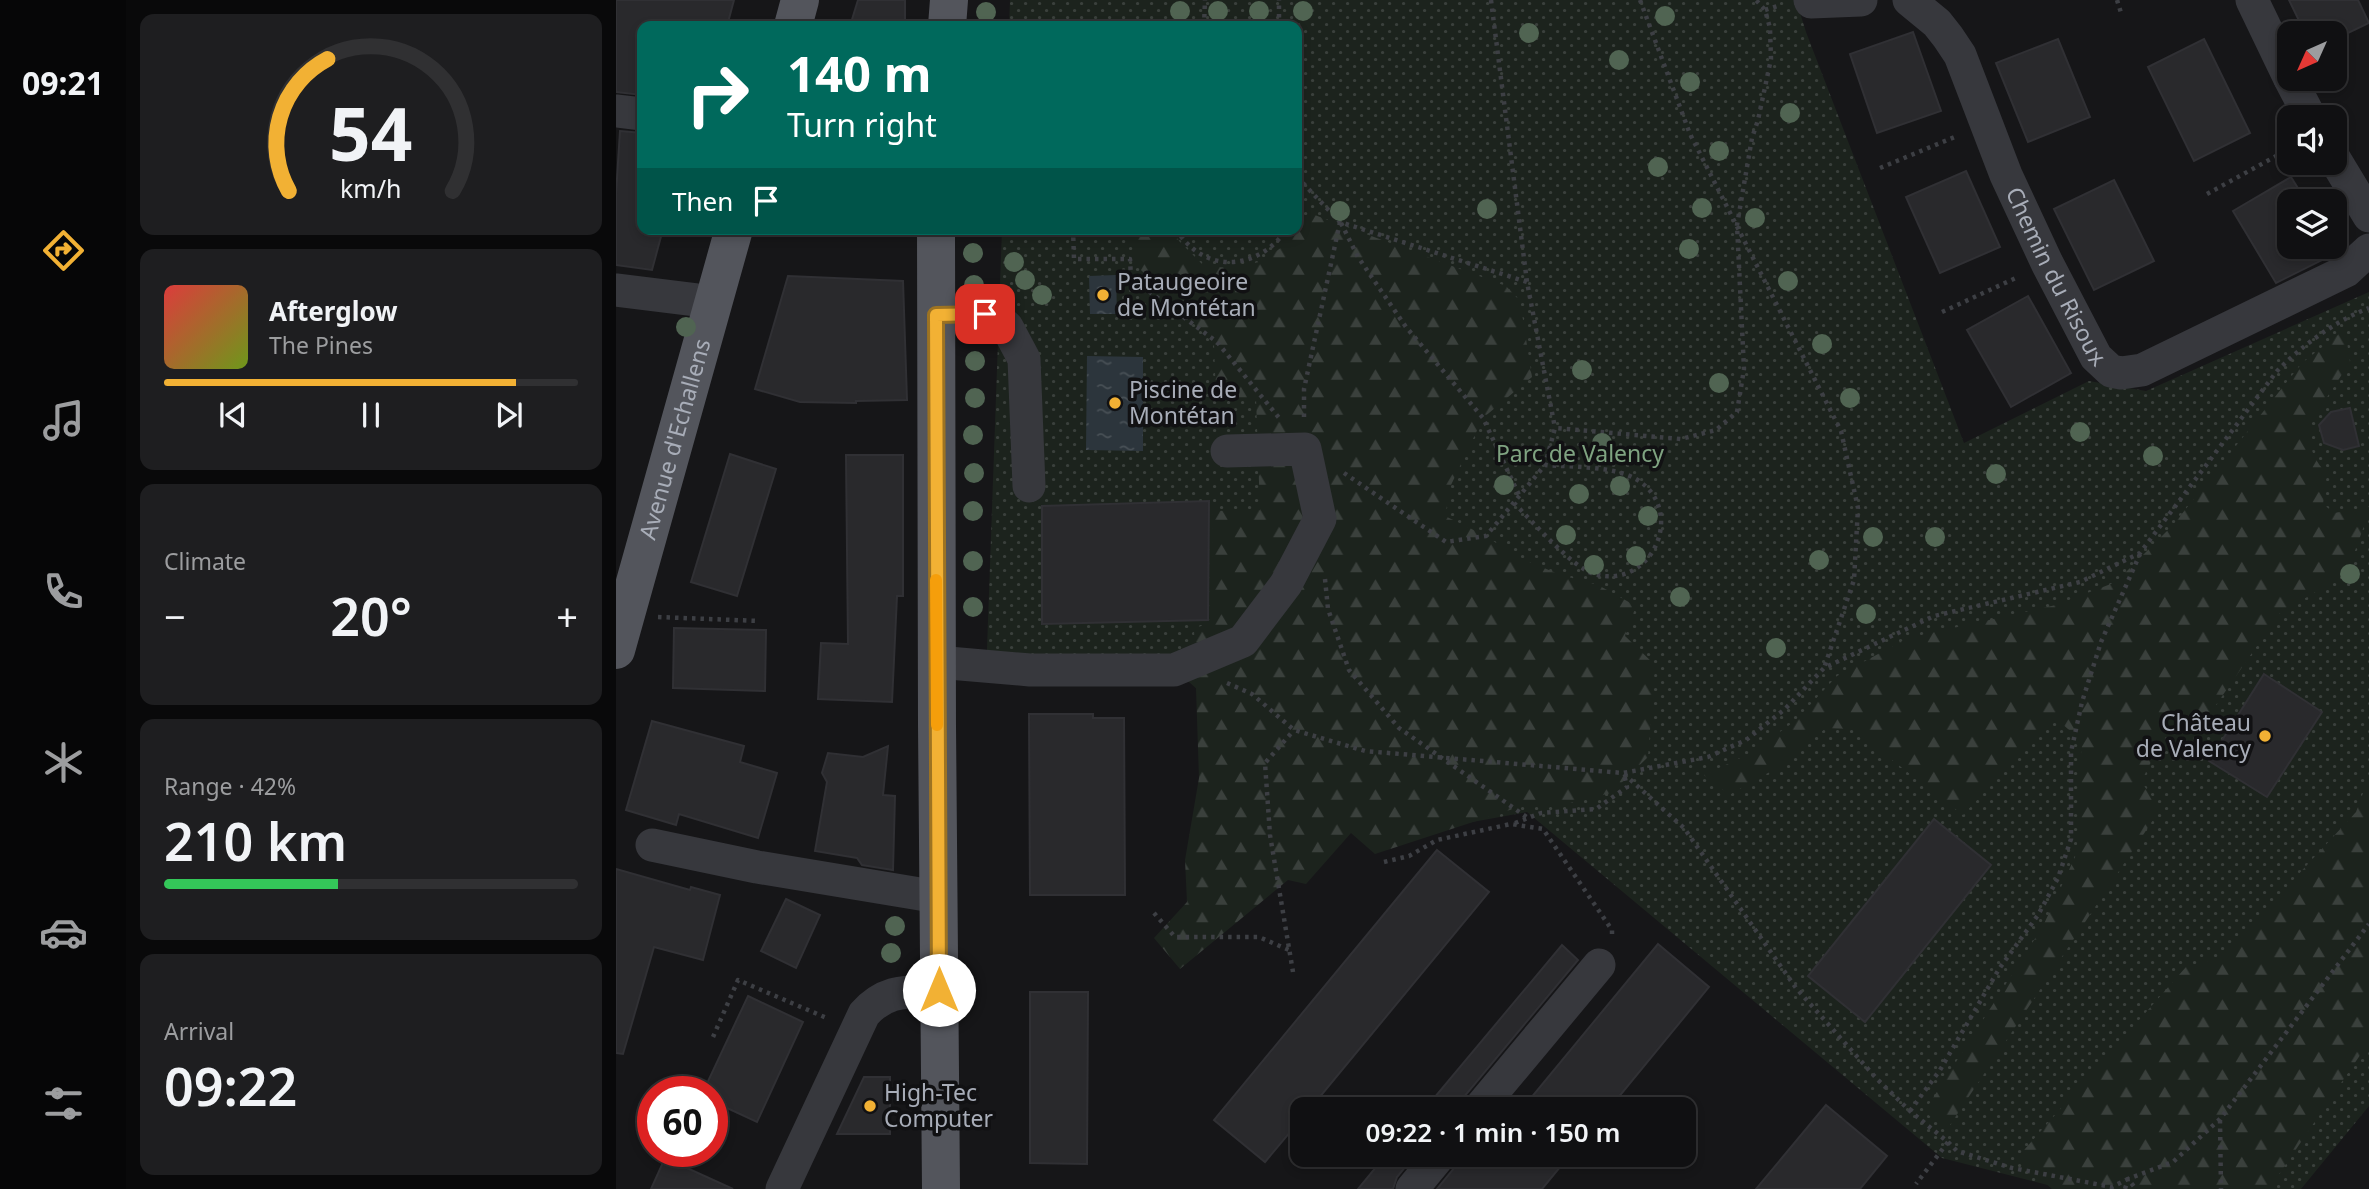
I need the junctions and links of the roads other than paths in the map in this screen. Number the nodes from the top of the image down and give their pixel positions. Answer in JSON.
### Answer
{"nodes":[{"id":1,"x":800,"y":0,"type":"edge"},
{"id":2,"x":949,"y":0,"type":"edge"},
{"id":3,"x":1811,"y":0,"type":"edge"},
{"id":4,"x":1861,"y":0,"type":"edge"},
{"id":5,"x":1909,"y":0,"type":"edge"},
{"id":6,"x":2252,"y":0,"type":"edge"},
{"id":7,"x":794,"y":21,"type":"edge"},
{"id":8,"x":947,"y":21,"type":"edge"},
{"id":9,"x":2277,"y":53,"type":"edge"},
{"id":10,"x":616,"y":111,"type":"edge"},
{"id":11,"x":637,"y":113,"type":"edge"},
{"id":12,"x":2344,"y":175,"type":"edge"},
{"id":13,"x":2369,"y":216,"type":"edge"},
{"id":14,"x":732,"y":235,"type":"edge"},
{"id":15,"x":936,"y":235,"type":"edge"},
{"id":16,"x":2369,"y":250,"type":"edge"},
{"id":17,"x":616,"y":290,"type":"edge"},
{"id":18,"x":713,"y":302,"type":"junction"},
{"id":19,"x":936,"y":315,"type":"junction"},
{"id":20,"x":1227,"y":451,"type":"dead end"},
{"id":21,"x":1029,"y":486,"type":"dead end"},
{"id":22,"x":616,"y":650,"type":"edge"},
{"id":23,"x":937,"y":662,"type":"junction"},
{"id":24,"x":652,"y":845,"type":"dead end"},
{"id":25,"x":938,"y":897,"type":"junction"},
{"id":26,"x":1599,"y":965,"type":"road end"},
{"id":27,"x":939,"y":990,"type":"junction"},
{"id":28,"x":1489,"y":1097,"type":"edge"},
{"id":29,"x":1430,"y":1167,"type":"edge"},
{"id":30,"x":782,"y":1189,"type":"edge"},
{"id":31,"x":941,"y":1189,"type":"edge"},
{"id":32,"x":1412,"y":1189,"type":"edge"}],
"edges":[{"from":1,"to":7,"type":"main road"},
{"from":2,"to":8,"type":"main road"},
{"from":3,"to":4,"type":"street"},
{"from":5,"to":16,"type":"street","name":"Chemin du Risoux"},
{"from":6,"to":9,"type":"street"},
{"from":10,"to":11,"type":"street"},
{"from":12,"to":13,"type":"street"},
{"from":14,"to":18,"type":"main road","name":"Avenue d'Echallens"},
{"from":15,"to":19,"type":"main road"},
{"from":17,"to":18,"type":"street"},
{"from":18,"to":22,"type":"main road","name":"Avenue d'Echallens"},
{"from":19,"to":21,"type":"street"},
{"from":19,"to":23,"type":"main road"},
{"from":20,"to":23,"type":"street"},
{"from":23,"to":25,"type":"main road"},
{"from":24,"to":25,"type":"street"},
{"from":25,"to":27,"type":"main road"},
{"from":26,"to":28,"type":"street"},
{"from":27,"to":30,"type":"street"},
{"from":27,"to":31,"type":"main road"},
{"from":29,"to":32,"type":"street"}]}
